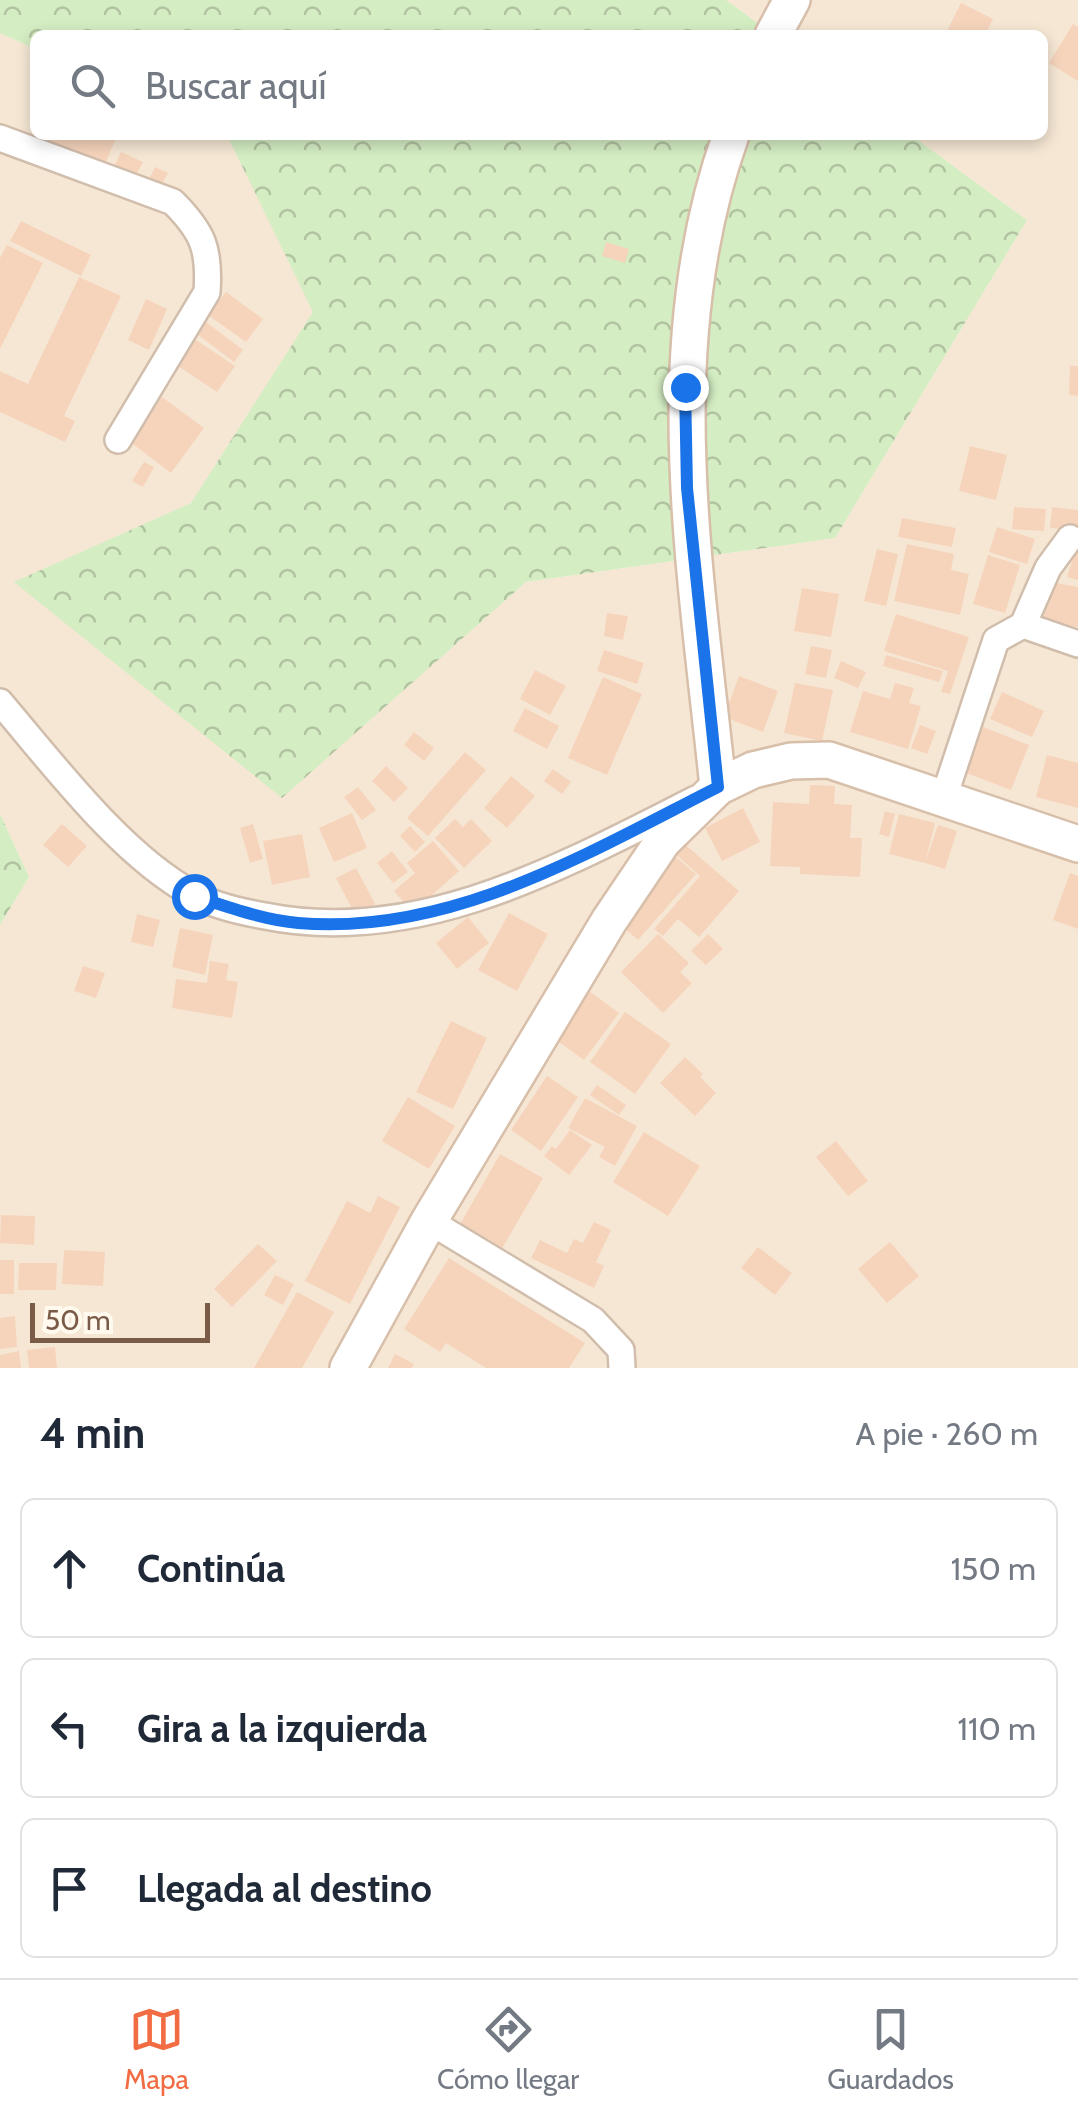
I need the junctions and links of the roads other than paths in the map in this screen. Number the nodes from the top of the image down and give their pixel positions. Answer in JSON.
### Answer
{"nodes":[{"id":1,"x":792,"y":0,"type":"edge"},
{"id":2,"x":776,"y":30,"type":"edge"},
{"id":3,"x":0,"y":138,"type":"edge"},
{"id":4,"x":729,"y":140,"type":"edge"},
{"id":5,"x":118,"y":440,"type":"dead end"},
{"id":6,"x":1070,"y":538,"type":"dead end"},
{"id":7,"x":1023,"y":625,"type":"junction"},
{"id":8,"x":1078,"y":644,"type":"edge"},
{"id":9,"x":0,"y":702,"type":"edge"},
{"id":10,"x":718,"y":787,"type":"junction"},
{"id":11,"x":944,"y":797,"type":"junction"},
{"id":12,"x":1078,"y":844,"type":"edge"},
{"id":13,"x":429,"y":1220,"type":"junction"},
{"id":14,"x":348,"y":1368,"type":"edge"},
{"id":15,"x":622,"y":1368,"type":"edge"}],
"edges":[{"from":1,"to":2,"type":"street"},
{"from":3,"to":5,"type":"street"},
{"from":4,"to":10,"type":"street"},
{"from":6,"to":7,"type":"street"},
{"from":7,"to":8,"type":"street"},
{"from":7,"to":11,"type":"street"},
{"from":9,"to":10,"type":"street"},
{"from":10,"to":11,"type":"street"},
{"from":10,"to":13,"type":"street"},
{"from":11,"to":12,"type":"street"},
{"from":13,"to":14,"type":"street"},
{"from":13,"to":15,"type":"street"}]}
